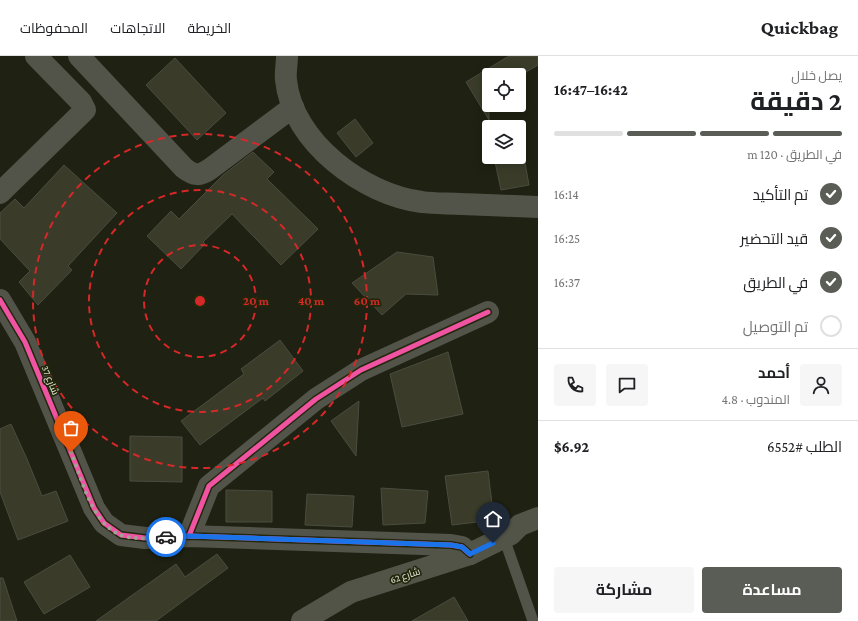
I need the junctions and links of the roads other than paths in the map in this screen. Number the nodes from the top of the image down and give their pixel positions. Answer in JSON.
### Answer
{"nodes":[{"id":1,"x":36,"y":56,"type":"edge"},
{"id":2,"x":79,"y":56,"type":"edge"},
{"id":3,"x":287,"y":56,"type":"edge"},
{"id":4,"x":293,"y":107,"type":"junction"},
{"id":5,"x":0,"y":193,"type":"edge"},
{"id":6,"x":538,"y":207,"type":"edge"},
{"id":7,"x":0,"y":300,"type":"edge"},
{"id":8,"x":488,"y":312,"type":"dead end"},
{"id":9,"x":538,"y":518,"type":"edge"},
{"id":10,"x":538,"y":530,"type":"edge"},
{"id":11,"x":189,"y":536,"type":"junction"},
{"id":12,"x":507,"y":536,"type":"junction"},
{"id":13,"x":470,"y":554,"type":"junction"},
{"id":14,"x":302,"y":621,"type":"edge"},
{"id":15,"x":533,"y":621,"type":"edge"}],
"edges":[{"from":1,"to":5,"type":"street"},
{"from":2,"to":4,"type":"street"},
{"from":3,"to":4,"type":"street"},
{"from":4,"to":6,"type":"street"},
{"from":7,"to":11,"type":"street","name":"شارع 37"},
{"from":8,"to":11,"type":"street"},
{"from":9,"to":12,"type":"street","name":"شارع 62"},
{"from":10,"to":12,"type":"street","name":"شارع 62"},
{"from":11,"to":13,"type":"street","name":"شارع 37"},
{"from":12,"to":13,"type":"street","name":"شارع 62"},
{"from":12,"to":15,"type":"lane"},
{"from":13,"to":14,"type":"street","name":"شارع 62"}]}
